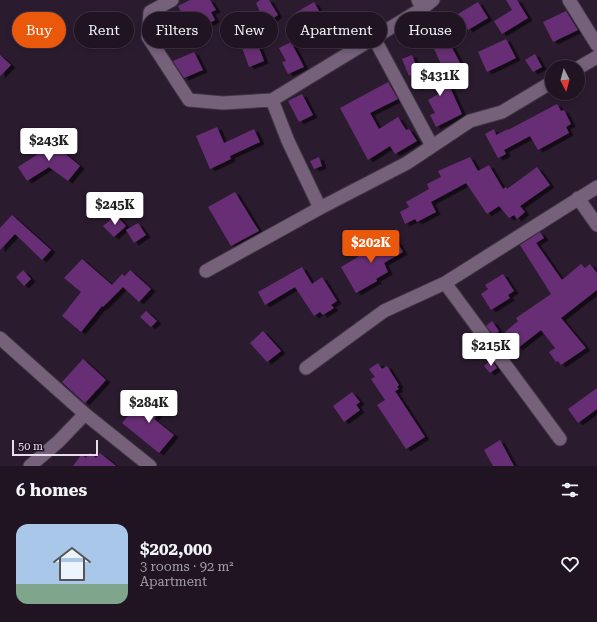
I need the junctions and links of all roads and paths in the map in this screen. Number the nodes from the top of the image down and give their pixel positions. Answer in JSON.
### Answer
{"nodes":[{"id":1,"x":172,"y":0,"type":"edge"},
{"id":2,"x":569,"y":0,"type":"edge"},
{"id":3,"x":425,"y":3,"type":"edge"},
{"id":4,"x":387,"y":29,"type":"edge"},
{"id":5,"x":597,"y":45,"type":"edge"},
{"id":6,"x":358,"y":48,"type":"edge"},
{"id":7,"x":379,"y":48,"type":"edge"},
{"id":8,"x":597,"y":57,"type":"edge"},
{"id":9,"x":585,"y":64,"type":"edge"},
{"id":10,"x":545,"y":86,"type":"edge"},
{"id":11,"x":272,"y":100,"type":"junction"},
{"id":12,"x":432,"y":146,"type":"junction"},
{"id":13,"x":597,"y":187,"type":"edge"},
{"id":14,"x":578,"y":198,"type":"junction"},
{"id":15,"x":320,"y":208,"type":"junction"},
{"id":16,"x":597,"y":225,"type":"edge"},
{"id":17,"x":206,"y":271,"type":"dead end"},
{"id":18,"x":444,"y":283,"type":"junction"},
{"id":19,"x":0,"y":338,"type":"edge"},
{"id":20,"x":306,"y":368,"type":"dead end"},
{"id":21,"x":85,"y":414,"type":"junction"},
{"id":22,"x":560,"y":439,"type":"dead end"},
{"id":23,"x":30,"y":466,"type":"edge"},
{"id":24,"x":150,"y":466,"type":"edge"}],
"edges":[{"from":1,"to":11,"type":"street"},
{"from":2,"to":5,"type":"street"},
{"from":3,"to":4,"type":"street"},
{"from":6,"to":11,"type":"street"},
{"from":7,"to":12,"type":"street"},
{"from":8,"to":9,"type":"street"},
{"from":10,"to":12,"type":"street"},
{"from":11,"to":15,"type":"street"},
{"from":12,"to":15,"type":"street"},
{"from":13,"to":14,"type":"street"},
{"from":14,"to":16,"type":"street"},
{"from":14,"to":18,"type":"street"},
{"from":15,"to":17,"type":"street"},
{"from":18,"to":20,"type":"street"},
{"from":18,"to":22,"type":"street"},
{"from":19,"to":21,"type":"street"},
{"from":21,"to":23,"type":"street"},
{"from":21,"to":24,"type":"street"}]}
